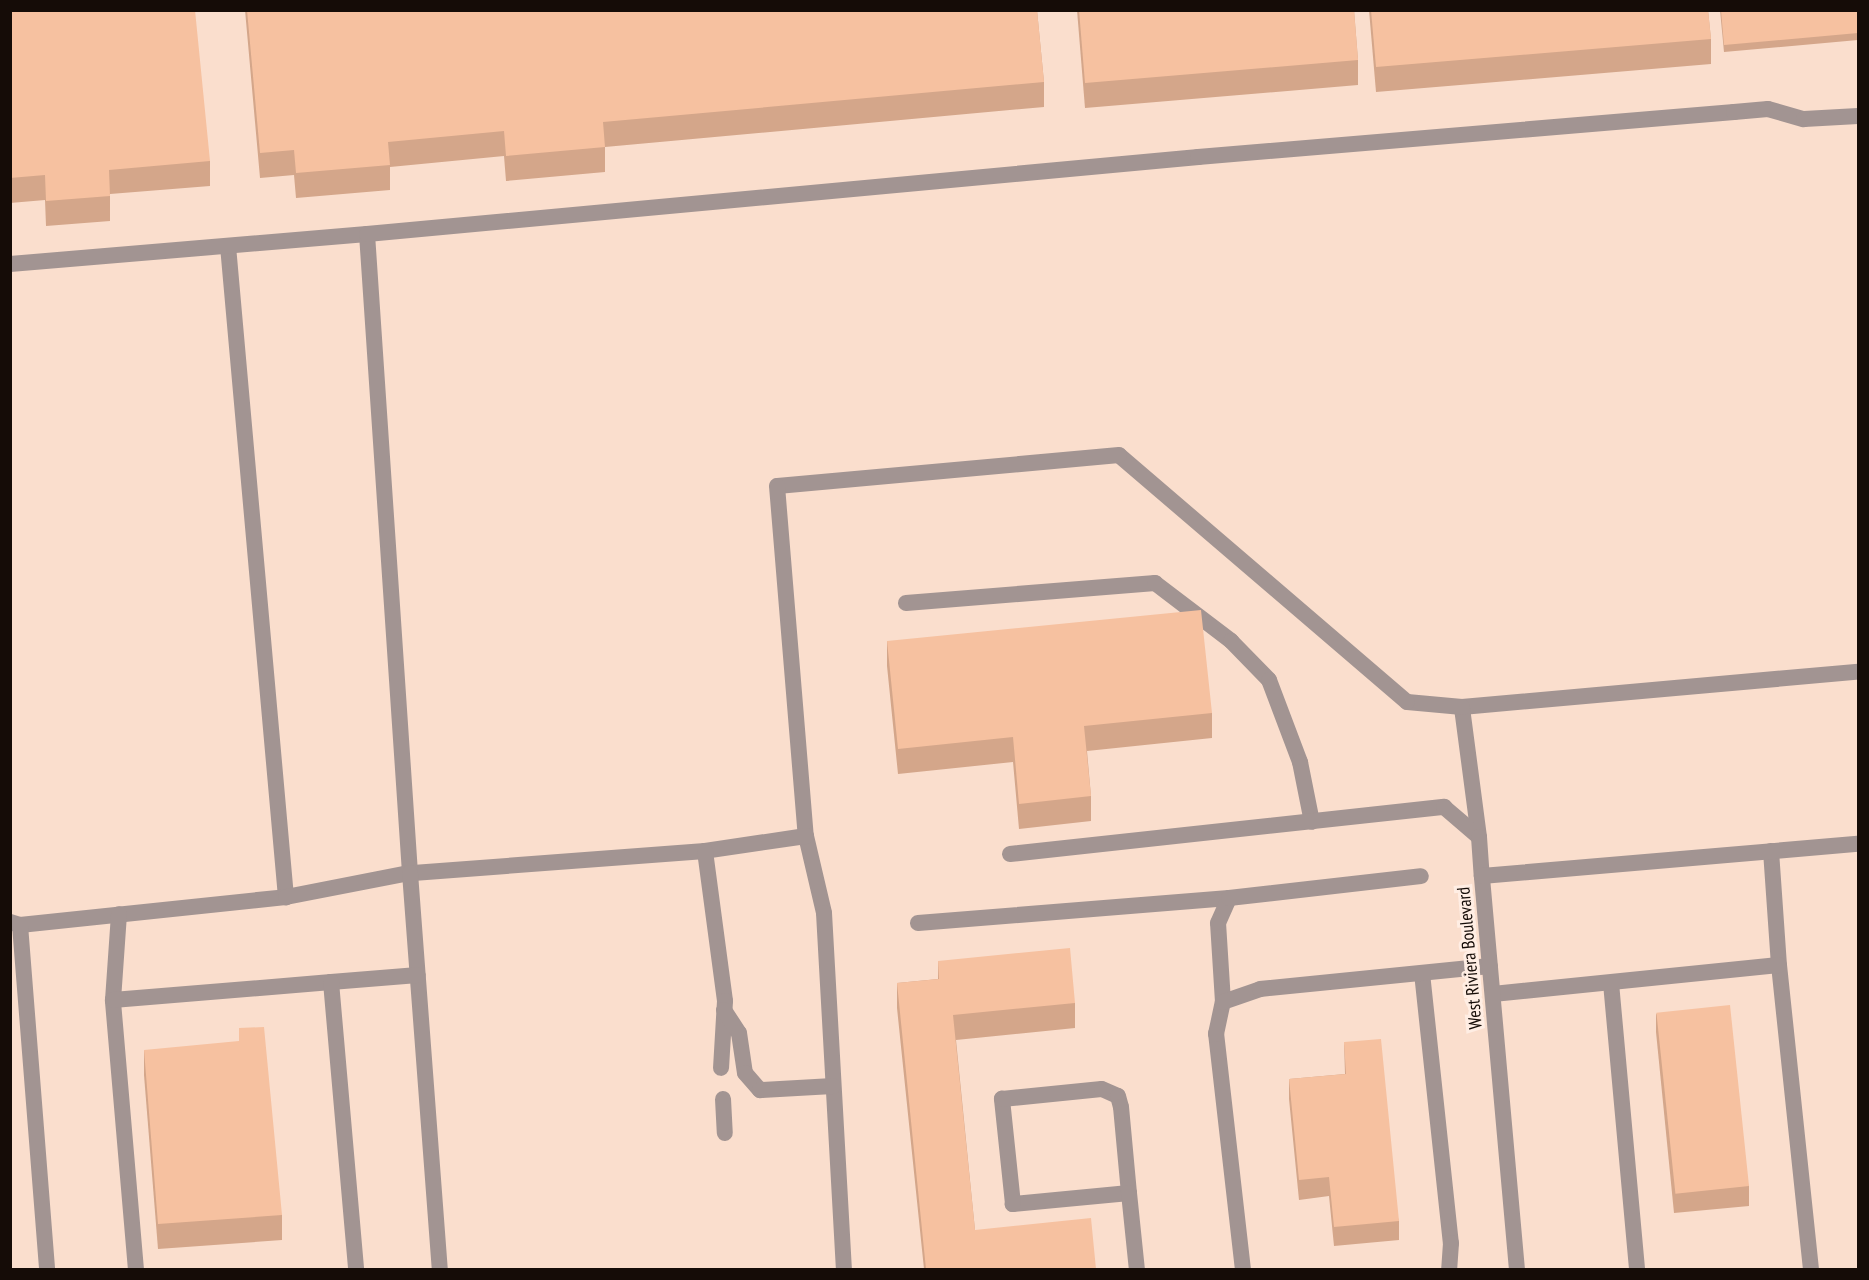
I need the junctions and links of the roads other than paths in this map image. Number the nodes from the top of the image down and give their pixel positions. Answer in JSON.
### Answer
{"nodes":[{"id":1,"x":1858,"y":116,"type":"edge"},
{"id":2,"x":367,"y":234,"type":"junction"},
{"id":3,"x":228,"y":246,"type":"junction"},
{"id":4,"x":10,"y":264,"type":"edge"},
{"id":5,"x":906,"y":603,"type":"dead end"},
{"id":6,"x":1858,"y":672,"type":"edge"},
{"id":7,"x":1462,"y":707,"type":"junction"},
{"id":8,"x":1312,"y":822,"type":"junction"},
{"id":9,"x":806,"y":836,"type":"junction"},
{"id":10,"x":1479,"y":837,"type":"junction"},
{"id":11,"x":1858,"y":844,"type":"edge"},
{"id":12,"x":1771,"y":851,"type":"junction"},
{"id":13,"x":705,"y":852,"type":"junction"},
{"id":14,"x":1010,"y":854,"type":"dead end"},
{"id":15,"x":410,"y":873,"type":"junction"},
{"id":16,"x":1421,"y":876,"type":"dead end"},
{"id":17,"x":1482,"y":876,"type":"junction"},
{"id":18,"x":285,"y":897,"type":"junction"},
{"id":19,"x":1229,"y":898,"type":"junction"},
{"id":20,"x":119,"y":914,"type":"junction"},
{"id":21,"x":15,"y":923,"type":"edge"},
{"id":22,"x":918,"y":923,"type":"dead end"},
{"id":23,"x":1779,"y":965,"type":"junction"},
{"id":24,"x":1490,"y":966,"type":"junction"},
{"id":25,"x":1422,"y":973,"type":"junction"},
{"id":26,"x":418,"y":975,"type":"junction"},
{"id":27,"x":331,"y":982,"type":"junction"},
{"id":28,"x":1611,"y":982,"type":"junction"},
{"id":29,"x":1493,"y":994,"type":"junction"},
{"id":30,"x":113,"y":1000,"type":"junction"},
{"id":31,"x":1223,"y":1002,"type":"junction"},
{"id":32,"x":724,"y":1010,"type":"junction"},
{"id":33,"x":721,"y":1068,"type":"dead end"},
{"id":34,"x":833,"y":1086,"type":"junction"},
{"id":35,"x":723,"y":1099,"type":"dead end"},
{"id":36,"x":725,"y":1132,"type":"dead end"},
{"id":37,"x":1129,"y":1193,"type":"junction"},
{"id":38,"x":46,"y":1269,"type":"edge"},
{"id":39,"x":136,"y":1269,"type":"edge"},
{"id":40,"x":356,"y":1269,"type":"edge"},
{"id":41,"x":440,"y":1269,"type":"edge"},
{"id":42,"x":844,"y":1269,"type":"edge"},
{"id":43,"x":1137,"y":1269,"type":"edge"},
{"id":44,"x":1243,"y":1269,"type":"edge"},
{"id":45,"x":1449,"y":1269,"type":"edge"},
{"id":46,"x":1517,"y":1269,"type":"edge"},
{"id":47,"x":1637,"y":1269,"type":"edge"},
{"id":48,"x":1811,"y":1269,"type":"edge"}],
"edges":[{"from":1,"to":2,"type":"street"},
{"from":2,"to":3,"type":"street"},
{"from":2,"to":15,"type":"street"},
{"from":3,"to":4,"type":"street"},
{"from":3,"to":18,"type":"street"},
{"from":5,"to":8,"type":"street"},
{"from":6,"to":7,"type":"street"},
{"from":7,"to":9,"type":"street"},
{"from":7,"to":10,"type":"street"},
{"from":8,"to":10,"type":"street"},
{"from":8,"to":14,"type":"street"},
{"from":9,"to":13,"type":"street"},
{"from":9,"to":34,"type":"street"},
{"from":10,"to":17,"type":"street"},
{"from":11,"to":12,"type":"street","name":"West Riviera Boulevard"},
{"from":12,"to":17,"type":"street","name":"West Riviera Boulevard"},
{"from":12,"to":23,"type":"street"},
{"from":13,"to":15,"type":"street"},
{"from":13,"to":32,"type":"street"},
{"from":15,"to":18,"type":"street"},
{"from":15,"to":26,"type":"street"},
{"from":16,"to":19,"type":"street"},
{"from":17,"to":24,"type":"street","name":"West Riviera Boulevard"},
{"from":18,"to":20,"type":"street"},
{"from":19,"to":22,"type":"street"},
{"from":19,"to":31,"type":"street"},
{"from":20,"to":21,"type":"street"},
{"from":20,"to":30,"type":"street"},
{"from":21,"to":38,"type":"street"},
{"from":23,"to":28,"type":"street"},
{"from":23,"to":48,"type":"street"},
{"from":24,"to":25,"type":"street"},
{"from":24,"to":29,"type":"street","name":"West Riviera Boulevard"},
{"from":25,"to":31,"type":"street"},
{"from":25,"to":45,"type":"street"},
{"from":26,"to":27,"type":"street"},
{"from":26,"to":41,"type":"street"},
{"from":27,"to":30,"type":"street"},
{"from":27,"to":40,"type":"street"},
{"from":28,"to":29,"type":"street"},
{"from":28,"to":47,"type":"street"},
{"from":29,"to":46,"type":"street","name":"West Riviera Boulevard"},
{"from":30,"to":39,"type":"street"},
{"from":31,"to":44,"type":"street"},
{"from":32,"to":33,"type":"street"},
{"from":32,"to":34,"type":"street"},
{"from":34,"to":42,"type":"street"},
{"from":35,"to":36,"type":"street"},
{"from":37,"to":37,"type":"street"},
{"from":37,"to":43,"type":"street"}]}
